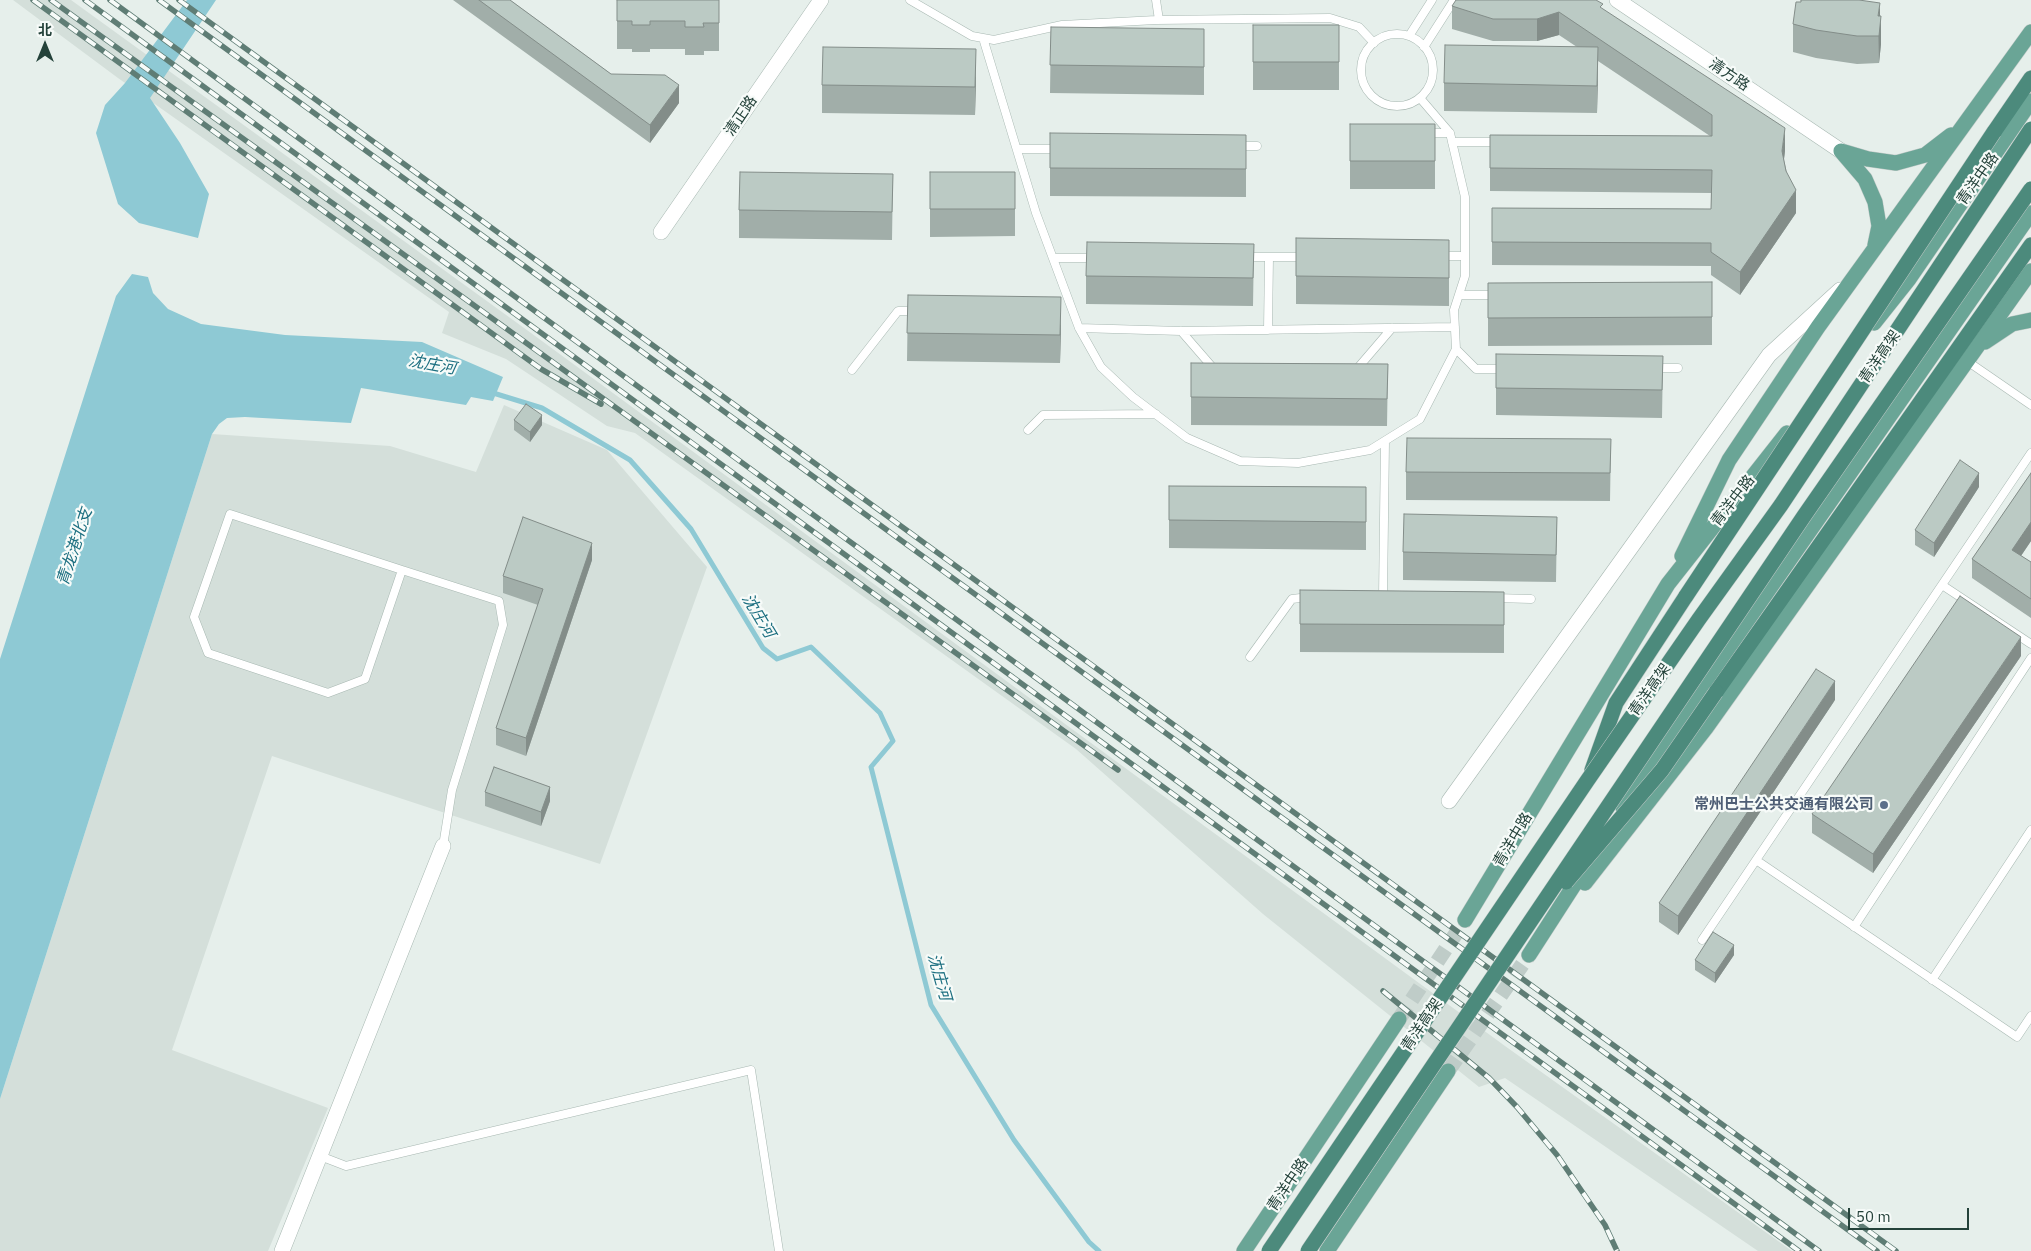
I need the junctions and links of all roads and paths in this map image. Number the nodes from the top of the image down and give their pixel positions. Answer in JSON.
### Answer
{"nodes":[{"id":1,"x":821,"y":0,"type":"edge"},
{"id":2,"x":910,"y":0,"type":"edge"},
{"id":3,"x":1156,"y":0,"type":"edge"},
{"id":4,"x":1432,"y":0,"type":"edge"},
{"id":5,"x":1454,"y":0,"type":"edge"},
{"id":6,"x":1616,"y":0,"type":"edge"},
{"id":7,"x":1159,"y":20,"type":"junction"},
{"id":8,"x":2031,"y":32,"type":"edge"},
{"id":9,"x":1409,"y":36,"type":"junction"},
{"id":10,"x":983,"y":38,"type":"junction"},
{"id":11,"x":1374,"y":43,"type":"junction"},
{"id":12,"x":1424,"y":47,"type":"junction"},
{"id":13,"x":2031,"y":78,"type":"edge"},
{"id":14,"x":1420,"y":98,"type":"junction"},
{"id":15,"x":2031,"y":102,"type":"edge"},
{"id":16,"x":1964,"y":125,"type":"junction"},
{"id":17,"x":2031,"y":129,"type":"edge"},
{"id":18,"x":1414,"y":133,"type":"edge"},
{"id":19,"x":1450,"y":133,"type":"junction"},
{"id":20,"x":1452,"y":142,"type":"junction"},
{"id":21,"x":1511,"y":142,"type":"edge"},
{"id":22,"x":1228,"y":146,"type":"edge"},
{"id":23,"x":1257,"y":146,"type":"dead end"},
{"id":24,"x":1017,"y":149,"type":"junction"},
{"id":25,"x":1065,"y":149,"type":"edge"},
{"id":26,"x":1841,"y":151,"type":"junction"},
{"id":27,"x":2031,"y":189,"type":"edge"},
{"id":28,"x":2031,"y":213,"type":"edge"},
{"id":29,"x":661,"y":232,"type":"dead end"},
{"id":30,"x":2031,"y":245,"type":"edge"},
{"id":31,"x":1874,"y":249,"type":"junction"},
{"id":32,"x":1318,"y":256,"type":"edge"},
{"id":33,"x":1436,"y":256,"type":"edge"},
{"id":34,"x":1465,"y":256,"type":"junction"},
{"id":35,"x":1239,"y":257,"type":"edge"},
{"id":36,"x":1269,"y":257,"type":"junction"},
{"id":37,"x":1053,"y":258,"type":"junction"},
{"id":38,"x":1102,"y":258,"type":"edge"},
{"id":39,"x":2031,"y":271,"type":"edge"},
{"id":40,"x":1854,"y":277,"type":"junction"},
{"id":41,"x":1459,"y":295,"type":"junction"},
{"id":42,"x":1508,"y":295,"type":"edge"},
{"id":43,"x":1062,"y":308,"type":"edge"},
{"id":44,"x":1071,"y":308,"type":"junction"},
{"id":45,"x":926,"y":311,"type":"edge"},
{"id":46,"x":2031,"y":320,"type":"edge"},
{"id":47,"x":1455,"y":327,"type":"junction"},
{"id":48,"x":1079,"y":328,"type":"junction"},
{"id":49,"x":1392,"y":328,"type":"junction"},
{"id":50,"x":1268,"y":330,"type":"junction"},
{"id":51,"x":1181,"y":332,"type":"junction"},
{"id":52,"x":1978,"y":347,"type":"junction"},
{"id":53,"x":1456,"y":349,"type":"junction"},
{"id":54,"x":1967,"y":361,"type":"junction"},
{"id":55,"x":1650,"y":368,"type":"edge"},
{"id":56,"x":1678,"y":368,"type":"dead end"},
{"id":57,"x":1515,"y":369,"type":"edge"},
{"id":58,"x":852,"y":370,"type":"dead end"},
{"id":59,"x":1350,"y":372,"type":"edge"},
{"id":60,"x":1222,"y":374,"type":"edge"},
{"id":61,"x":2031,"y":405,"type":"edge"},
{"id":62,"x":1156,"y":414,"type":"junction"},
{"id":63,"x":1028,"y":430,"type":"dead end"},
{"id":64,"x":1385,"y":441,"type":"junction"},
{"id":65,"x":2031,"y":453,"type":"edge"},
{"id":66,"x":402,"y":570,"type":"junction"},
{"id":67,"x":1668,"y":584,"type":"junction"},
{"id":68,"x":1942,"y":585,"type":"junction"},
{"id":69,"x":1316,"y":596,"type":"edge"},
{"id":70,"x":1374,"y":597,"type":"edge"},
{"id":71,"x":1384,"y":597,"type":"junction"},
{"id":72,"x":1393,"y":597,"type":"edge"},
{"id":73,"x":1482,"y":598,"type":"edge"},
{"id":74,"x":1530,"y":599,"type":"dead end"},
{"id":75,"x":2031,"y":644,"type":"edge"},
{"id":76,"x":1250,"y":657,"type":"dead end"},
{"id":77,"x":2031,"y":658,"type":"edge"},
{"id":78,"x":1587,"y":781,"type":"junction"},
{"id":79,"x":1449,"y":800,"type":"dead end"},
{"id":80,"x":2031,"y":830,"type":"edge"},
{"id":81,"x":443,"y":846,"type":"joint"},
{"id":82,"x":1756,"y":860,"type":"junction"},
{"id":83,"x":1465,"y":920,"type":"tunnel mouth"},
{"id":84,"x":1854,"y":927,"type":"junction"},
{"id":85,"x":1702,"y":940,"type":"dead end"},
{"id":86,"x":1515,"y":942,"type":"junction"},
{"id":87,"x":1932,"y":980,"type":"junction"},
{"id":88,"x":2031,"y":1016,"type":"edge"},
{"id":89,"x":1399,"y":1019,"type":"tunnel mouth"},
{"id":90,"x":1448,"y":1071,"type":"tunnel mouth"},
{"id":91,"x":320,"y":1156,"type":"junction"},
{"id":92,"x":282,"y":1251,"type":"edge"},
{"id":93,"x":779,"y":1251,"type":"edge"},
{"id":94,"x":1244,"y":1251,"type":"edge"},
{"id":95,"x":1269,"y":1251,"type":"edge"},
{"id":96,"x":1308,"y":1251,"type":"edge"},
{"id":97,"x":1327,"y":1251,"type":"edge"}],
"edges":[{"from":1,"to":29,"type":"street","name":"清正路"},
{"from":2,"to":10,"type":"lane"},
{"from":3,"to":7,"type":"lane"},
{"from":4,"to":9,"type":"lane"},
{"from":5,"to":12,"type":"lane"},
{"from":6,"to":26,"type":"street","name":"清方路"},
{"from":7,"to":10,"type":"lane"},
{"from":7,"to":11,"type":"lane"},
{"from":8,"to":16,"type":"main road"},
{"from":9,"to":11,"type":"lane"},
{"from":9,"to":12,"type":"lane"},
{"from":10,"to":24,"type":"lane"},
{"from":11,"to":14,"type":"lane"},
{"from":12,"to":14,"type":"lane"},
{"from":13,"to":78,"type":"highway","bridge":true},
{"from":14,"to":19,"type":"lane"},
{"from":15,"to":67,"type":"main road","name":"青洋中路"},
{"from":16,"to":26,"type":"main road"},
{"from":16,"to":31,"type":"main road"},
{"from":17,"to":78,"type":"highway","name":"青洋高架","bridge":true},
{"from":18,"to":19,"type":"lane"},
{"from":19,"to":20,"type":"lane"},
{"from":20,"to":21,"type":"lane"},
{"from":20,"to":34,"type":"lane"},
{"from":22,"to":23,"type":"lane"},
{"from":24,"to":25,"type":"lane"},
{"from":24,"to":37,"type":"lane"},
{"from":26,"to":31,"type":"main road"},
{"from":27,"to":86,"type":"highway","name":"青洋高架","bridge":true},
{"from":28,"to":54,"type":"main road"},
{"from":30,"to":86,"type":"highway","bridge":true},
{"from":31,"to":40,"type":"main road"},
{"from":32,"to":36,"type":"lane"},
{"from":33,"to":34,"type":"lane"},
{"from":34,"to":41,"type":"lane"},
{"from":35,"to":36,"type":"lane"},
{"from":36,"to":50,"type":"lane"},
{"from":37,"to":38,"type":"lane"},
{"from":37,"to":44,"type":"lane"},
{"from":39,"to":52,"type":"main road"},
{"from":40,"to":67,"type":"main road"},
{"from":40,"to":79,"type":"street"},
{"from":41,"to":42,"type":"lane"},
{"from":41,"to":47,"type":"lane"},
{"from":43,"to":44,"type":"lane"},
{"from":44,"to":48,"type":"lane"},
{"from":45,"to":58,"type":"lane"},
{"from":46,"to":52,"type":"main road"},
{"from":47,"to":49,"type":"lane"},
{"from":47,"to":53,"type":"lane"},
{"from":48,"to":51,"type":"lane"},
{"from":48,"to":62,"type":"lane"},
{"from":49,"to":50,"type":"lane"},
{"from":49,"to":59,"type":"lane"},
{"from":50,"to":51,"type":"lane"},
{"from":51,"to":60,"type":"lane"},
{"from":52,"to":54,"type":"main road"},
{"from":53,"to":57,"type":"lane"},
{"from":53,"to":64,"type":"lane"},
{"from":54,"to":61,"type":"lane"},
{"from":55,"to":56,"type":"lane"},
{"from":62,"to":63,"type":"lane"},
{"from":62,"to":64,"type":"lane"},
{"from":64,"to":71,"type":"lane"},
{"from":65,"to":68,"type":"lane"},
{"from":66,"to":66,"type":"lane"},
{"from":66,"to":81,"type":"lane"},
{"from":67,"to":83,"type":"main road","name":"青洋中路"},
{"from":68,"to":75,"type":"lane"},
{"from":68,"to":82,"type":"lane"},
{"from":69,"to":76,"type":"lane"},
{"from":70,"to":71,"type":"lane"},
{"from":71,"to":72,"type":"lane"},
{"from":73,"to":74,"type":"lane"},
{"from":77,"to":84,"type":"lane"},
{"from":78,"to":95,"type":"highway","name":"青洋高架","bridge":true},
{"from":80,"to":87,"type":"lane"},
{"from":81,"to":91,"type":"street"},
{"from":82,"to":84,"type":"lane"},
{"from":82,"to":85,"type":"lane"},
{"from":84,"to":87,"type":"lane"},
{"from":86,"to":96,"type":"highway","name":"青洋高架","bridge":true},
{"from":87,"to":88,"type":"lane"},
{"from":89,"to":94,"type":"main road","name":"青洋中路"},
{"from":90,"to":97,"type":"main road"},
{"from":91,"to":92,"type":"street"},
{"from":91,"to":93,"type":"lane"}]}
